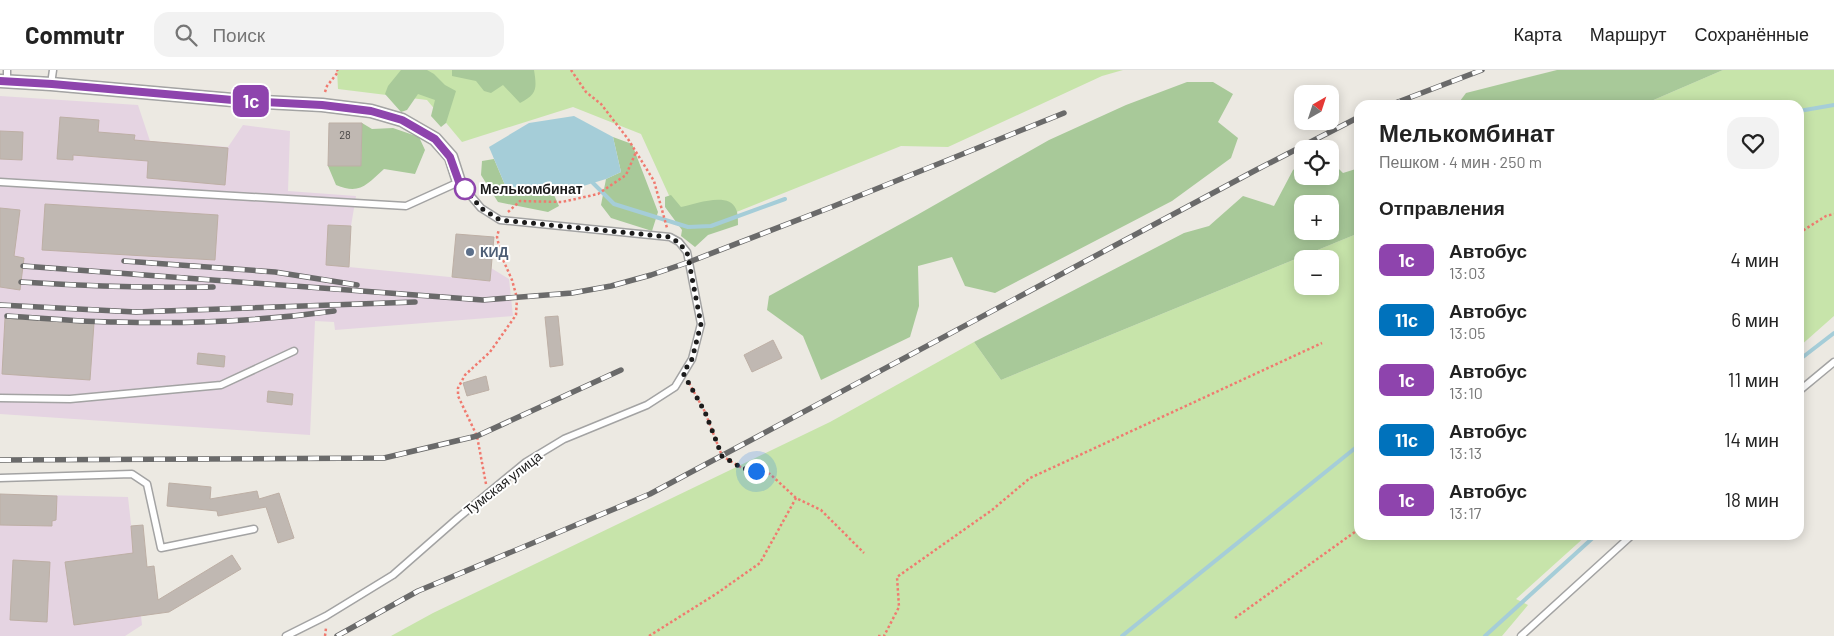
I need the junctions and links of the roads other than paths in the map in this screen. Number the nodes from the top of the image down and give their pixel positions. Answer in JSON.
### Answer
{"nodes":[{"id":1,"x":53,"y":70,"type":"edge"},
{"id":2,"x":5,"y":77,"type":"edge"},
{"id":3,"x":52,"y":84,"type":"junction"},
{"id":4,"x":0,"y":182,"type":"edge"},
{"id":5,"x":459,"y":182,"type":"junction"},
{"id":6,"x":294,"y":351,"type":"dead end"},
{"id":7,"x":1834,"y":362,"type":"edge"},
{"id":8,"x":1804,"y":387,"type":"edge"},
{"id":9,"x":0,"y":398,"type":"edge"},
{"id":10,"x":0,"y":478,"type":"edge"},
{"id":11,"x":254,"y":529,"type":"dead end"},
{"id":12,"x":1627,"y":540,"type":"edge"},
{"id":13,"x":286,"y":636,"type":"edge"},
{"id":14,"x":1521,"y":636,"type":"edge"}],
"edges":[{"from":1,"to":3,"type":"lane"},
{"from":2,"to":3,"type":"street"},
{"from":3,"to":5,"type":"street"},
{"from":4,"to":5,"type":"lane"},
{"from":5,"to":13,"type":"lane","name":"Тумская улица"},
{"from":6,"to":9,"type":"lane"},
{"from":7,"to":8,"type":"lane"},
{"from":10,"to":11,"type":"lane"},
{"from":12,"to":14,"type":"lane"}]}
